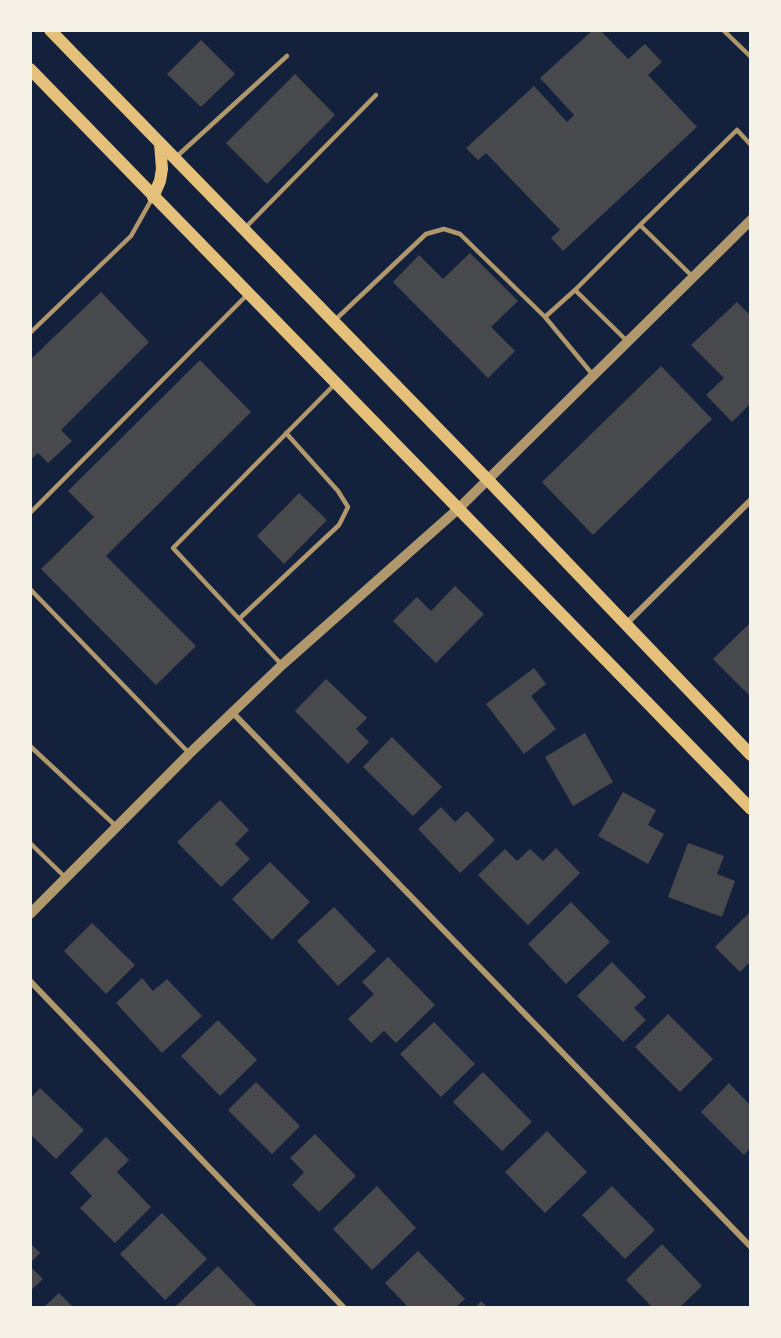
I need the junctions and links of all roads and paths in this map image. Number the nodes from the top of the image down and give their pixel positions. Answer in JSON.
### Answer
{"nodes":[{"id":1,"x":50,"y":30,"type":"edge"},
{"id":2,"x":723,"y":30,"type":"edge"},
{"id":3,"x":287,"y":56,"type":"dead end"},
{"id":4,"x":751,"y":57,"type":"edge"},
{"id":5,"x":30,"y":69,"type":"edge"},
{"id":6,"x":376,"y":95,"type":"dead end"},
{"id":7,"x":160,"y":142,"type":"junction"},
{"id":8,"x":751,"y":145,"type":"edge"},
{"id":9,"x":176,"y":159,"type":"junction"},
{"id":10,"x":153,"y":197,"type":"junction"},
{"id":11,"x":751,"y":220,"type":"edge"},
{"id":12,"x":640,"y":225,"type":"junction"},
{"id":13,"x":244,"y":229,"type":"junction"},
{"id":14,"x":693,"y":277,"type":"junction"},
{"id":15,"x":575,"y":290,"type":"junction"},
{"id":16,"x":248,"y":294,"type":"junction"},
{"id":17,"x":545,"y":318,"type":"junction"},
{"id":18,"x":334,"y":321,"type":"junction"},
{"id":19,"x":30,"y":333,"type":"edge"},
{"id":20,"x":627,"y":342,"type":"junction"},
{"id":21,"x":593,"y":375,"type":"junction"},
{"id":22,"x":335,"y":384,"type":"junction"},
{"id":23,"x":286,"y":434,"type":"junction"},
{"id":24,"x":487,"y":479,"type":"junction"},
{"id":25,"x":751,"y":500,"type":"edge"},
{"id":26,"x":458,"y":509,"type":"junction"},
{"id":27,"x":30,"y":513,"type":"edge"},
{"id":28,"x":30,"y":589,"type":"edge"},
{"id":29,"x":239,"y":619,"type":"junction"},
{"id":30,"x":626,"y":624,"type":"junction"},
{"id":31,"x":282,"y":665,"type":"junction"},
{"id":32,"x":232,"y":712,"type":"junction"},
{"id":33,"x":30,"y":746,"type":"edge"},
{"id":34,"x":189,"y":754,"type":"junction"},
{"id":35,"x":751,"y":755,"type":"edge"},
{"id":36,"x":751,"y":809,"type":"edge"},
{"id":37,"x":117,"y":827,"type":"junction"},
{"id":38,"x":30,"y":843,"type":"edge"},
{"id":39,"x":66,"y":878,"type":"junction"},
{"id":40,"x":30,"y":914,"type":"edge"},
{"id":41,"x":30,"y":981,"type":"edge"},
{"id":42,"x":751,"y":1246,"type":"edge"},
{"id":43,"x":344,"y":1308,"type":"edge"}],
"edges":[{"from":1,"to":7,"type":"main road"},
{"from":2,"to":4,"type":"lane"},
{"from":3,"to":9,"type":"lane"},
{"from":5,"to":10,"type":"main road"},
{"from":6,"to":13,"type":"lane"},
{"from":7,"to":9,"type":"main road"},
{"from":7,"to":10,"type":"main road"},
{"from":8,"to":12,"type":"lane"},
{"from":9,"to":13,"type":"main road"},
{"from":10,"to":16,"type":"main road"},
{"from":10,"to":19,"type":"lane"},
{"from":11,"to":14,"type":"street"},
{"from":12,"to":14,"type":"lane"},
{"from":12,"to":15,"type":"lane"},
{"from":13,"to":18,"type":"main road"},
{"from":14,"to":20,"type":"street"},
{"from":15,"to":17,"type":"lane"},
{"from":15,"to":20,"type":"lane"},
{"from":16,"to":22,"type":"main road"},
{"from":16,"to":27,"type":"lane"},
{"from":17,"to":18,"type":"lane"},
{"from":17,"to":21,"type":"lane"},
{"from":18,"to":24,"type":"main road"},
{"from":20,"to":21,"type":"street"},
{"from":21,"to":24,"type":"street"},
{"from":22,"to":23,"type":"lane"},
{"from":22,"to":26,"type":"main road"},
{"from":23,"to":29,"type":"lane"},
{"from":23,"to":29,"type":"lane"},
{"from":24,"to":26,"type":"street"},
{"from":24,"to":30,"type":"main road"},
{"from":25,"to":30,"type":"street"},
{"from":26,"to":31,"type":"street"},
{"from":26,"to":36,"type":"main road"},
{"from":28,"to":34,"type":"lane"},
{"from":29,"to":31,"type":"lane"},
{"from":30,"to":35,"type":"main road"},
{"from":31,"to":32,"type":"street"},
{"from":32,"to":34,"type":"street"},
{"from":32,"to":42,"type":"street"},
{"from":33,"to":37,"type":"lane"},
{"from":34,"to":37,"type":"street"},
{"from":37,"to":39,"type":"street"},
{"from":38,"to":39,"type":"lane"},
{"from":39,"to":40,"type":"street"},
{"from":41,"to":43,"type":"street"}]}
